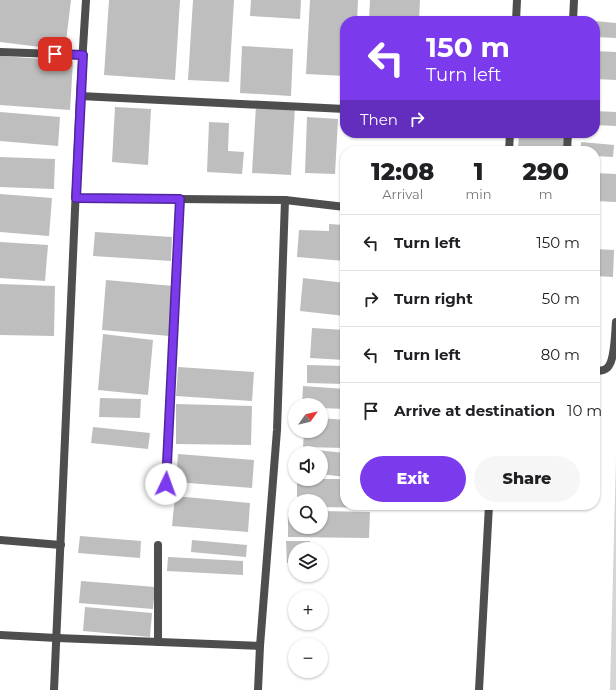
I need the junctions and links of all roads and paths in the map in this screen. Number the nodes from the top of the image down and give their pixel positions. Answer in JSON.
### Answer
{"nodes":[{"id":1,"x":86,"y":0,"type":"edge"},
{"id":2,"x":517,"y":0,"type":"edge"},
{"id":3,"x":574,"y":0,"type":"edge"},
{"id":4,"x":516,"y":16,"type":"edge"},
{"id":5,"x":573,"y":16,"type":"edge"},
{"id":6,"x":0,"y":52,"type":"edge"},
{"id":7,"x":83,"y":55,"type":"junction"},
{"id":8,"x":80,"y":96,"type":"junction"},
{"id":9,"x":340,"y":109,"type":"edge"},
{"id":10,"x":76,"y":198,"type":"junction"},
{"id":11,"x":180,"y":199,"type":"junction"},
{"id":12,"x":284,"y":200,"type":"junction"},
{"id":13,"x":340,"y":206,"type":"edge"},
{"id":14,"x":616,"y":322,"type":"edge"},
{"id":15,"x":600,"y":370,"type":"edge"},
{"id":16,"x":166,"y":484,"type":"dead end"},
{"id":17,"x":489,"y":510,"type":"edge"},
{"id":18,"x":0,"y":540,"type":"edge"},
{"id":19,"x":61,"y":545,"type":"junction"},
{"id":20,"x":158,"y":545,"type":"dead end"},
{"id":21,"x":0,"y":635,"type":"edge"},
{"id":22,"x":57,"y":638,"type":"junction"},
{"id":23,"x":158,"y":642,"type":"junction"},
{"id":24,"x":260,"y":646,"type":"junction"},
{"id":25,"x":54,"y":690,"type":"edge"},
{"id":26,"x":258,"y":690,"type":"edge"},
{"id":27,"x":478,"y":690,"type":"edge"}],
"edges":[{"from":1,"to":7,"type":"street"},
{"from":2,"to":4,"type":"street"},
{"from":3,"to":5,"type":"street"},
{"from":6,"to":7,"type":"street"},
{"from":7,"to":8,"type":"street"},
{"from":8,"to":9,"type":"street"},
{"from":8,"to":10,"type":"street"},
{"from":10,"to":11,"type":"street"},
{"from":10,"to":19,"type":"street"},
{"from":11,"to":12,"type":"street"},
{"from":11,"to":16,"type":"street"},
{"from":12,"to":13,"type":"street"},
{"from":12,"to":24,"type":"street"},
{"from":14,"to":15,"type":"street"},
{"from":17,"to":27,"type":"street"},
{"from":18,"to":19,"type":"street"},
{"from":19,"to":22,"type":"street"},
{"from":20,"to":23,"type":"street"},
{"from":21,"to":22,"type":"street"},
{"from":22,"to":23,"type":"street"},
{"from":22,"to":25,"type":"street"},
{"from":23,"to":24,"type":"street"},
{"from":24,"to":26,"type":"street"}]}
